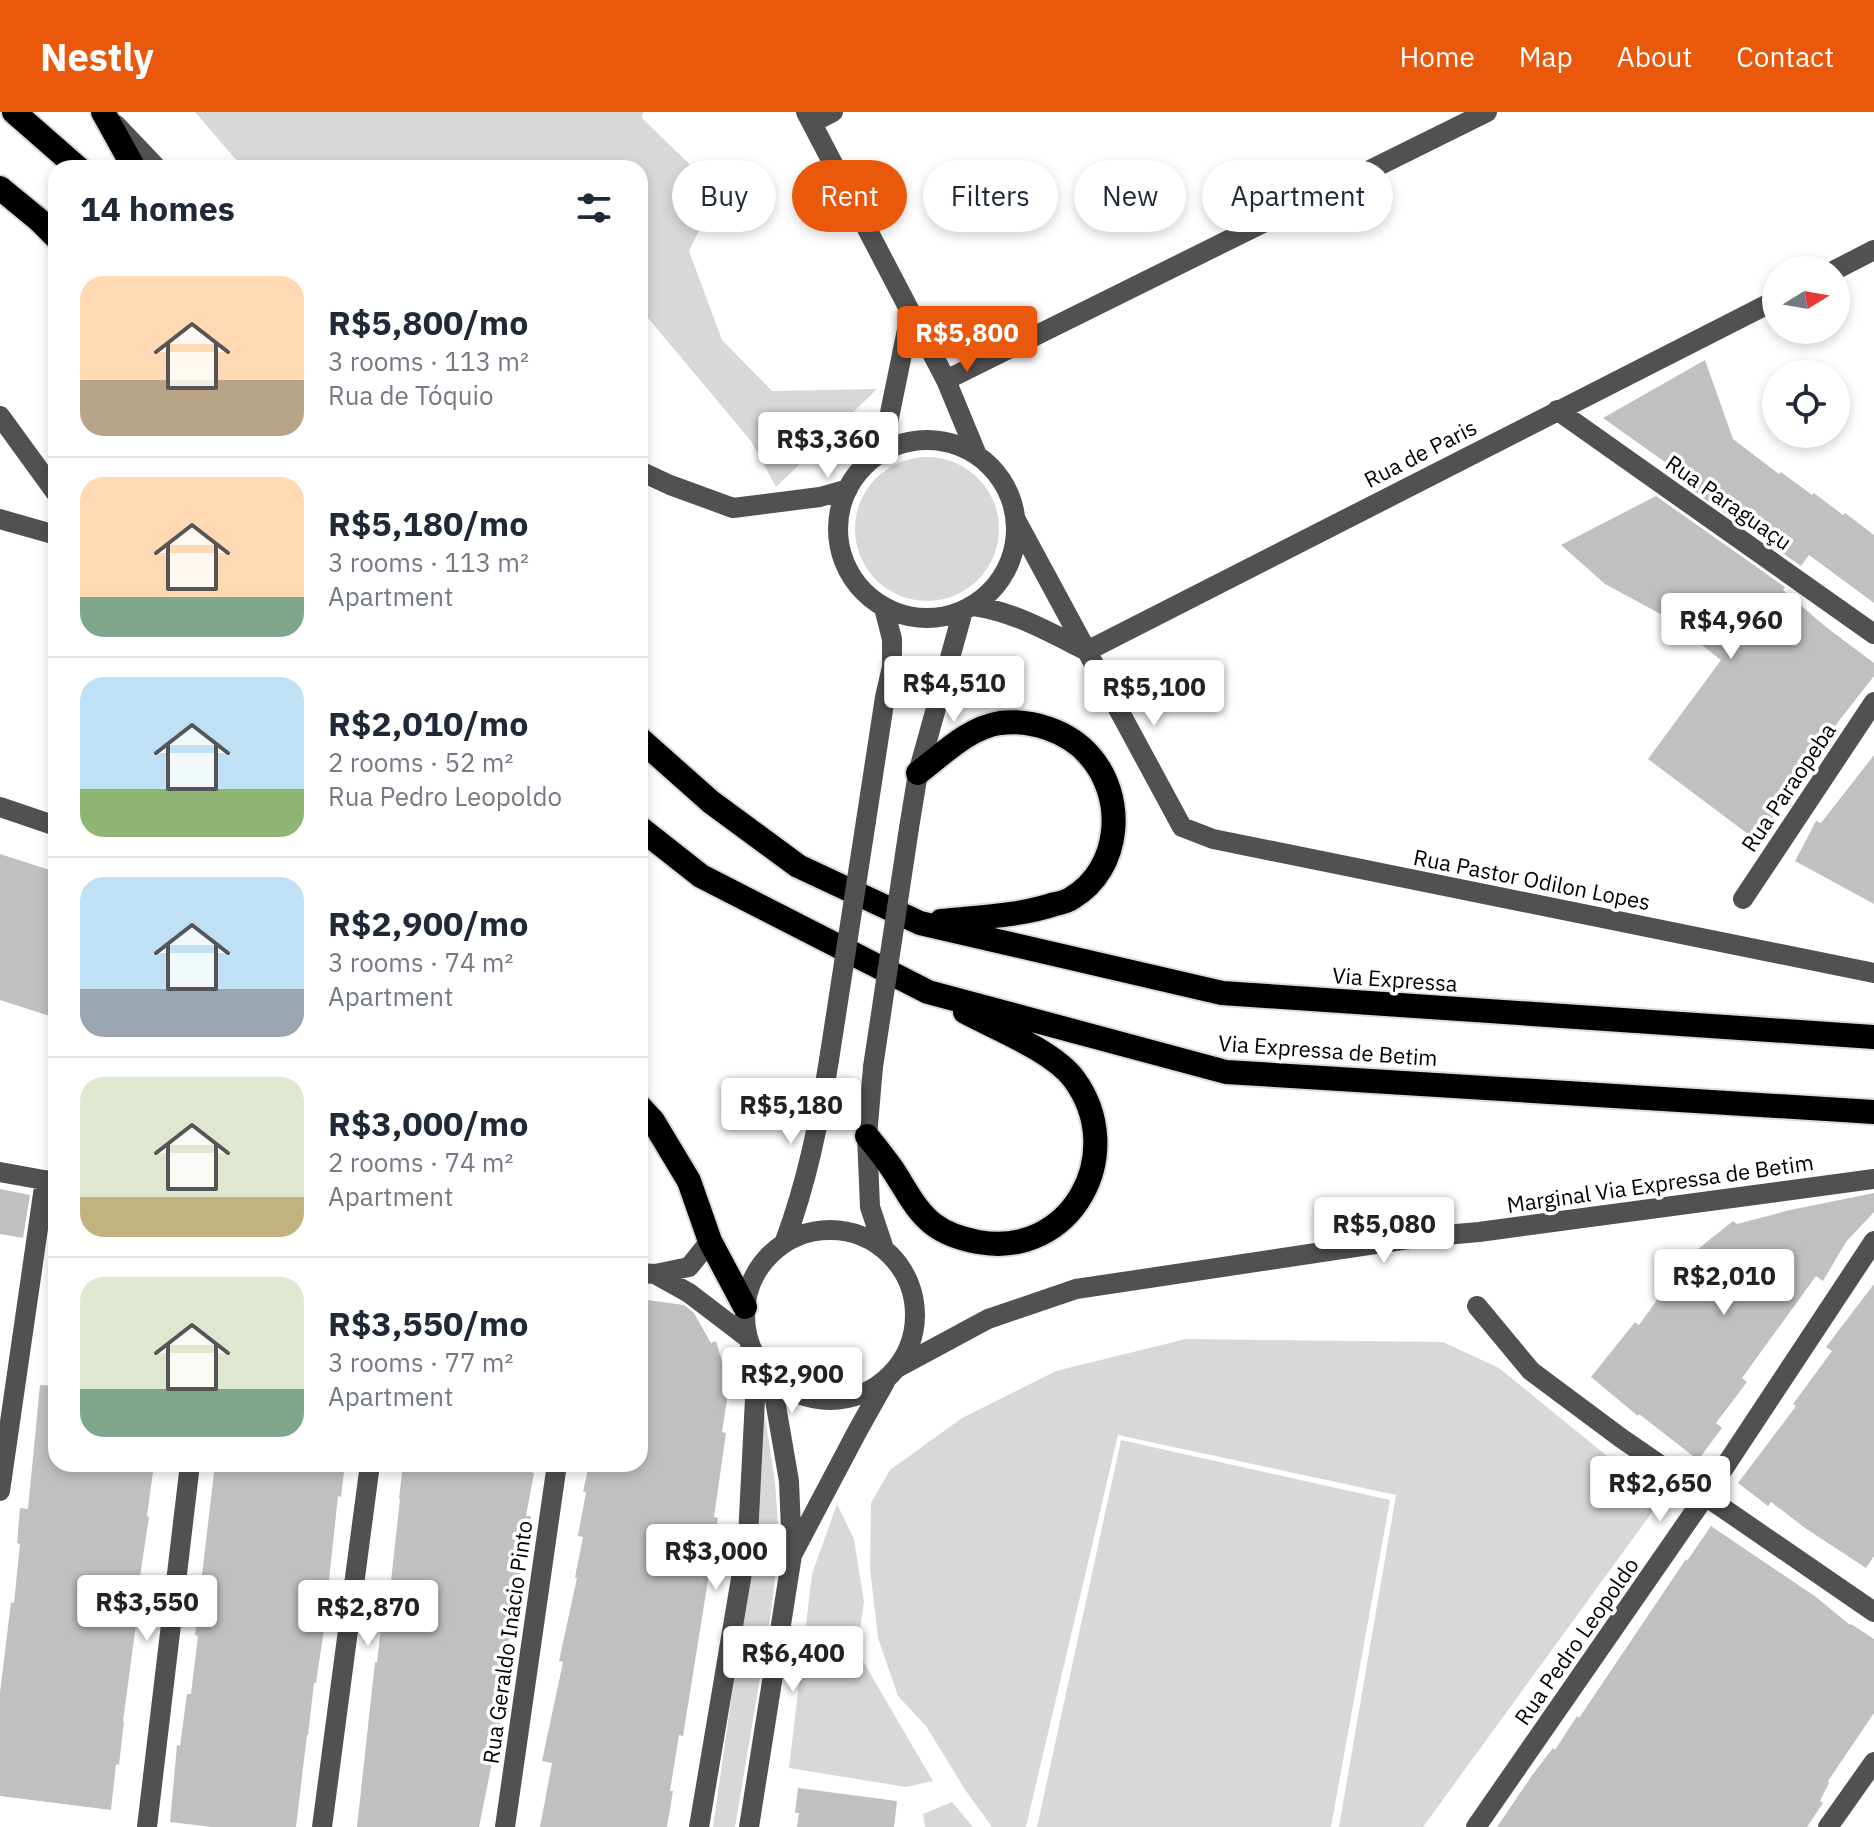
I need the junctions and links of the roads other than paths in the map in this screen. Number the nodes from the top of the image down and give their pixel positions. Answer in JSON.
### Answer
{"nodes":[{"id":1,"x":14,"y":112,"type":"edge"},
{"id":2,"x":103,"y":112,"type":"edge"},
{"id":3,"x":833,"y":112,"type":"edge"},
{"id":4,"x":1487,"y":112,"type":"edge"},
{"id":5,"x":809,"y":118,"type":"edge"},
{"id":6,"x":69,"y":160,"type":"edge"},
{"id":7,"x":130,"y":160,"type":"edge"},
{"id":8,"x":149,"y":160,"type":"edge"},
{"id":9,"x":0,"y":188,"type":"edge"},
{"id":10,"x":48,"y":229,"type":"edge"},
{"id":11,"x":1874,"y":250,"type":"edge"},
{"id":12,"x":1850,"y":262,"type":"edge"},
{"id":13,"x":1762,"y":307,"type":"edge"},
{"id":14,"x":910,"y":315,"type":"junction"},
{"id":15,"x":946,"y":380,"type":"junction"},
{"id":16,"x":1557,"y":410,"type":"junction"},
{"id":17,"x":0,"y":416,"type":"edge"},
{"id":18,"x":882,"y":452,"type":"junction"},
{"id":19,"x":977,"y":455,"type":"junction"},
{"id":20,"x":648,"y":475,"type":"edge"},
{"id":21,"x":48,"y":482,"type":"edge"},
{"id":22,"x":848,"y":489,"type":"junction"},
{"id":23,"x":0,"y":519,"type":"edge"},
{"id":24,"x":1016,"y":520,"type":"junction"},
{"id":25,"x":48,"y":533,"type":"edge"},
{"id":26,"x":884,"y":608,"type":"junction"},
{"id":27,"x":969,"y":608,"type":"junction"},
{"id":28,"x":1874,"y":634,"type":"edge"},
{"id":29,"x":1087,"y":651,"type":"junction"},
{"id":30,"x":1874,"y":702,"type":"edge"},
{"id":31,"x":648,"y":746,"type":"edge"},
{"id":32,"x":918,"y":773,"type":"junction"},
{"id":33,"x":0,"y":807,"type":"edge"},
{"id":34,"x":48,"y":823,"type":"edge"},
{"id":35,"x":648,"y":834,"type":"edge"},
{"id":36,"x":1743,"y":899,"type":"dead end"},
{"id":37,"x":920,"y":923,"type":"junction"},
{"id":38,"x":1874,"y":973,"type":"edge"},
{"id":39,"x":928,"y":992,"type":"junction"},
{"id":40,"x":1874,"y":1037,"type":"edge"},
{"id":41,"x":1874,"y":1112,"type":"edge"},
{"id":42,"x":648,"y":1116,"type":"edge"},
{"id":43,"x":867,"y":1136,"type":"junction"},
{"id":44,"x":0,"y":1172,"type":"edge"},
{"id":45,"x":1874,"y":1179,"type":"edge"},
{"id":46,"x":48,"y":1180,"type":"edge"},
{"id":47,"x":48,"y":1199,"type":"edge"},
{"id":48,"x":710,"y":1241,"type":"junction"},
{"id":49,"x":785,"y":1241,"type":"junction"},
{"id":50,"x":1874,"y":1241,"type":"edge"},
{"id":51,"x":883,"y":1246,"type":"junction"},
{"id":52,"x":648,"y":1273,"type":"edge"},
{"id":53,"x":648,"y":1273,"type":"edge"},
{"id":54,"x":1477,"y":1306,"type":"dead end"},
{"id":55,"x":745,"y":1307,"type":"junction"},
{"id":56,"x":748,"y":1338,"type":"junction"},
{"id":57,"x":757,"y":1359,"type":"junction"},
{"id":58,"x":892,"y":1374,"type":"junction"},
{"id":59,"x":771,"y":1377,"type":"junction"},
{"id":60,"x":189,"y":1472,"type":"edge"},
{"id":61,"x":369,"y":1472,"type":"edge"},
{"id":62,"x":556,"y":1472,"type":"edge"},
{"id":63,"x":0,"y":1491,"type":"edge"},
{"id":64,"x":1706,"y":1495,"type":"junction"},
{"id":65,"x":792,"y":1555,"type":"junction"},
{"id":66,"x":1874,"y":1612,"type":"edge"},
{"id":67,"x":1874,"y":1762,"type":"edge"},
{"id":68,"x":147,"y":1827,"type":"edge"},
{"id":69,"x":322,"y":1827,"type":"edge"},
{"id":70,"x":505,"y":1827,"type":"edge"},
{"id":71,"x":699,"y":1827,"type":"edge"},
{"id":72,"x":749,"y":1827,"type":"edge"},
{"id":73,"x":1476,"y":1827,"type":"edge"},
{"id":74,"x":1828,"y":1827,"type":"edge"}],
"edges":[{"from":1,"to":6,"type":"highway"},
{"from":2,"to":7,"type":"highway"},
{"from":2,"to":8,"type":"street"},
{"from":3,"to":5,"type":"street"},
{"from":4,"to":15,"type":"street"},
{"from":5,"to":14,"type":"street"},
{"from":9,"to":10,"type":"highway"},
{"from":11,"to":12,"type":"street"},
{"from":13,"to":16,"type":"street","name":"Rua de Paris"},
{"from":14,"to":15,"type":"street"},
{"from":14,"to":18,"type":"street"},
{"from":15,"to":19,"type":"street"},
{"from":16,"to":28,"type":"street","name":"Rua Paraguaçu"},
{"from":16,"to":29,"type":"street","name":"Rua de Paris"},
{"from":17,"to":21,"type":"street"},
{"from":18,"to":19,"type":"street"},
{"from":18,"to":22,"type":"street"},
{"from":19,"to":24,"type":"street"},
{"from":20,"to":22,"type":"street"},
{"from":22,"to":26,"type":"street"},
{"from":23,"to":25,"type":"street"},
{"from":24,"to":27,"type":"street"},
{"from":24,"to":29,"type":"street"},
{"from":26,"to":27,"type":"street"},
{"from":26,"to":49,"type":"street","bridge":true},
{"from":27,"to":29,"type":"street"},
{"from":27,"to":32,"type":"street"},
{"from":29,"to":38,"type":"street","name":"Rua Pastor Odilon Lopes"},
{"from":30,"to":36,"type":"street","name":"Rua Paraopeba"},
{"from":31,"to":37,"type":"highway"},
{"from":32,"to":37,"type":"highway"},
{"from":32,"to":43,"type":"street","bridge":true},
{"from":33,"to":34,"type":"street"},
{"from":35,"to":39,"type":"highway","name":"Via Expressa de Betim"},
{"from":37,"to":40,"type":"highway","name":"Via Expressa"},
{"from":39,"to":41,"type":"highway","name":"Via Expressa de Betim"},
{"from":39,"to":43,"type":"highway"},
{"from":42,"to":48,"type":"highway"},
{"from":43,"to":51,"type":"street"},
{"from":44,"to":46,"type":"street"},
{"from":45,"to":58,"type":"street","name":"Marginal Via Expressa de Betim"},
{"from":47,"to":63,"type":"street"},
{"from":48,"to":52,"type":"street"},
{"from":48,"to":55,"type":"highway"},
{"from":49,"to":51,"type":"street"},
{"from":49,"to":55,"type":"street"},
{"from":50,"to":64,"type":"street","name":"Rua Pedro Leopoldo"},
{"from":51,"to":58,"type":"street"},
{"from":53,"to":56,"type":"street"},
{"from":54,"to":64,"type":"street"},
{"from":55,"to":56,"type":"street"},
{"from":56,"to":57,"type":"street"},
{"from":57,"to":59,"type":"street"},
{"from":57,"to":71,"type":"street"},
{"from":58,"to":59,"type":"street"},
{"from":58,"to":65,"type":"street"},
{"from":59,"to":65,"type":"street"},
{"from":60,"to":68,"type":"street"},
{"from":61,"to":69,"type":"street"},
{"from":62,"to":70,"type":"street","name":"Rua Geraldo Inácio Pinto"},
{"from":64,"to":66,"type":"street"},
{"from":64,"to":73,"type":"street","name":"Rua Pedro Leopoldo"},
{"from":65,"to":72,"type":"street"},
{"from":67,"to":74,"type":"street"}]}
